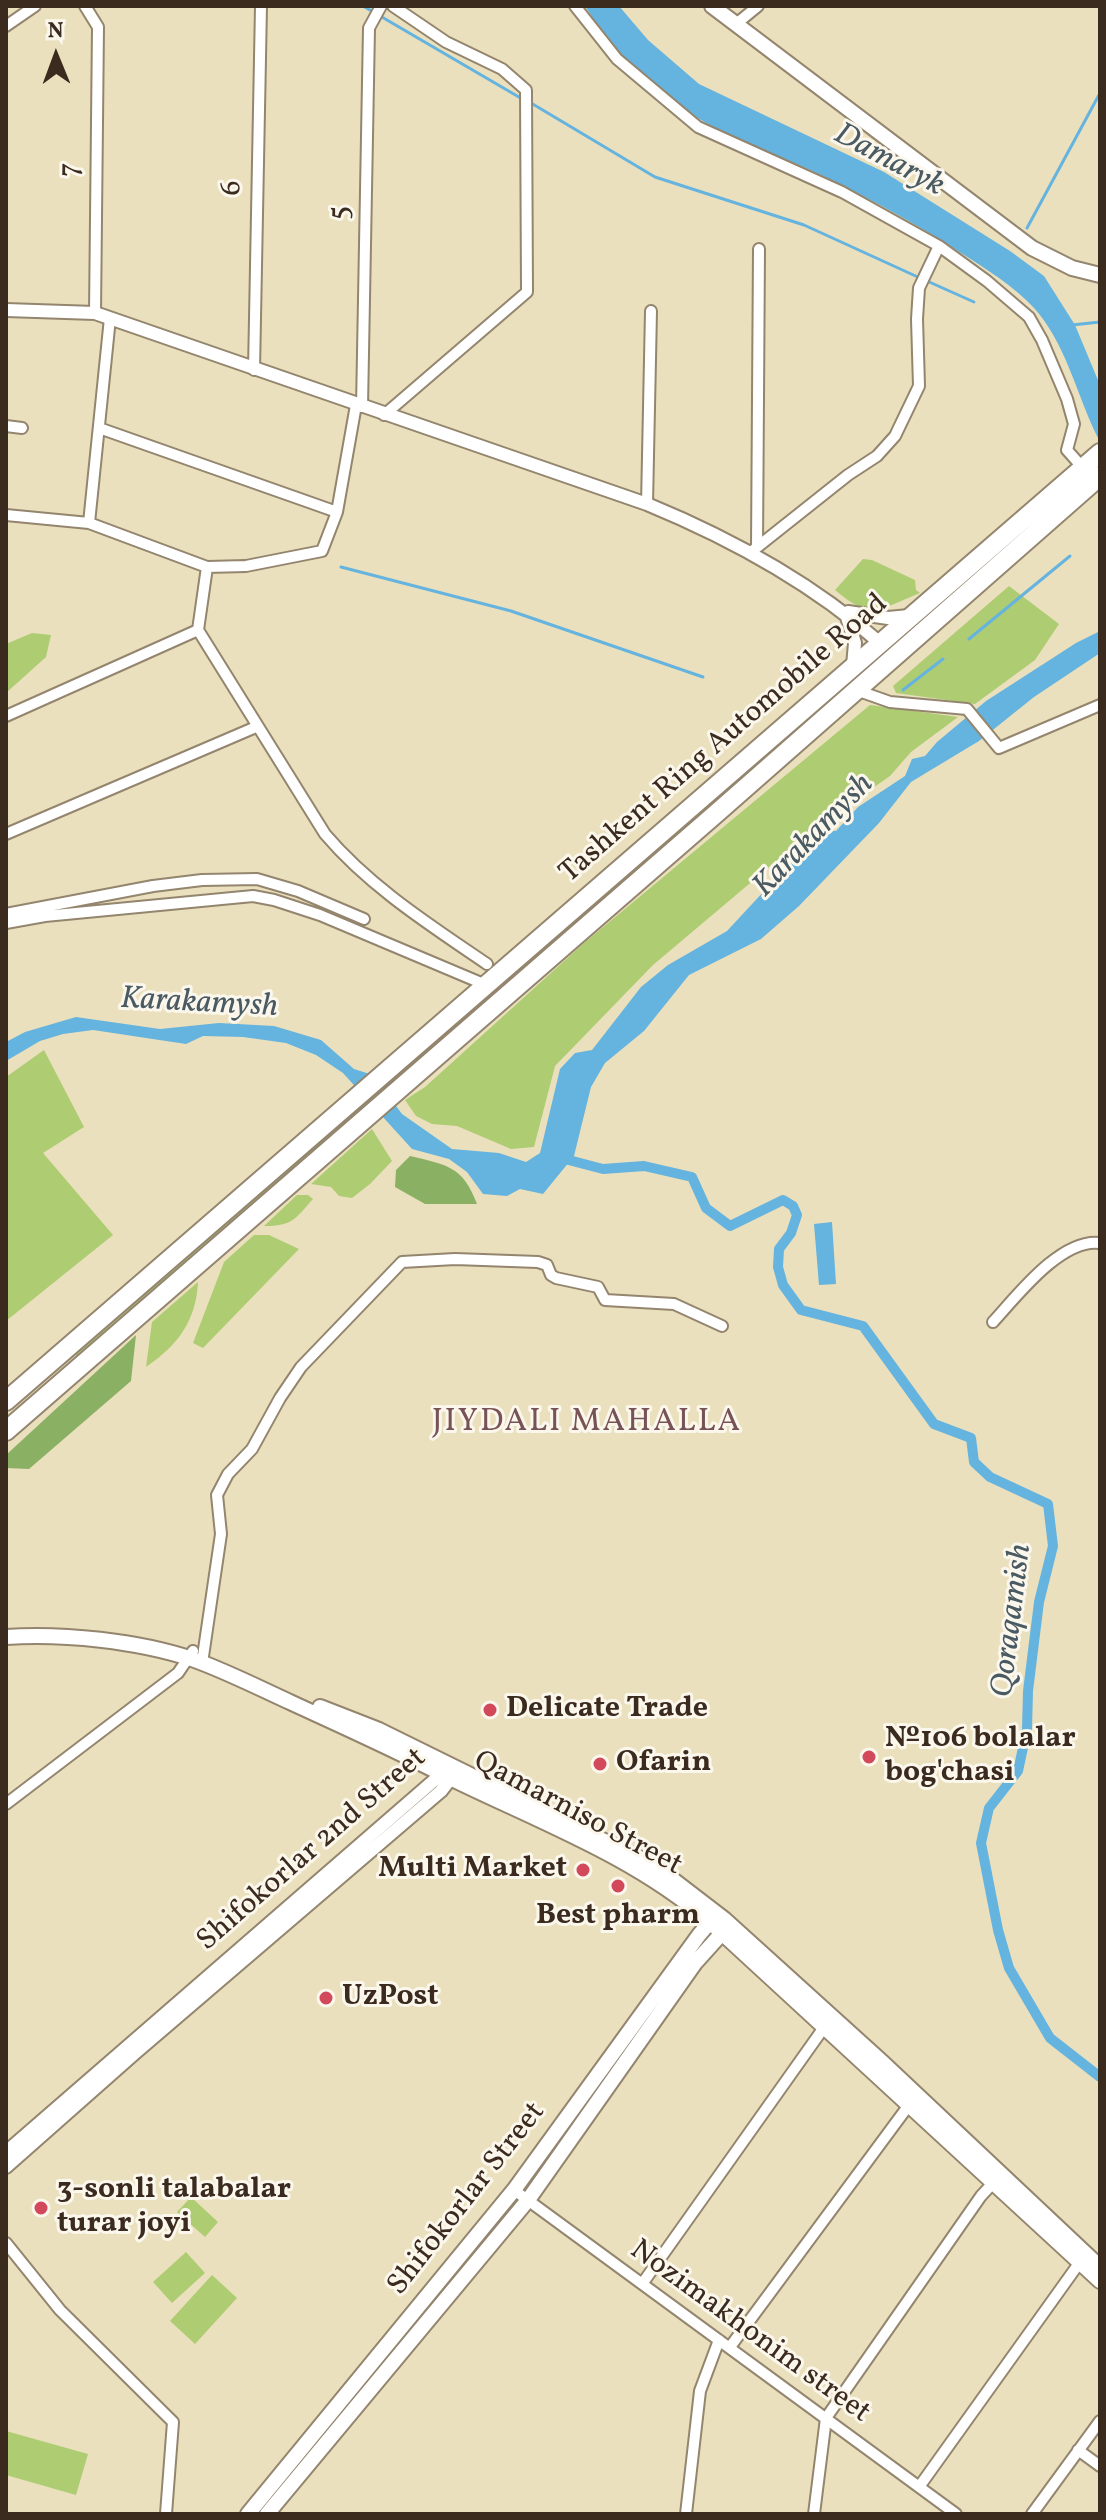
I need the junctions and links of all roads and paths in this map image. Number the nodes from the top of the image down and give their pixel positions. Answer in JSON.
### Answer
{"nodes":[{"id":1,"x":35,"y":6,"type":"edge"},
{"id":2,"x":85,"y":6,"type":"edge"},
{"id":3,"x":261,"y":6,"type":"edge"},
{"id":4,"x":393,"y":6,"type":"edge"},
{"id":5,"x":575,"y":6,"type":"edge"},
{"id":6,"x":712,"y":6,"type":"edge"},
{"id":7,"x":758,"y":6,"type":"edge"},
{"id":8,"x":380,"y":7,"type":"edge"},
{"id":9,"x":736,"y":24,"type":"junction"},
{"id":10,"x":6,"y":26,"type":"edge"},
{"id":11,"x":939,"y":246,"type":"junction"},
{"id":12,"x":759,"y":249,"type":"dead end"},
{"id":13,"x":1100,"y":275,"type":"edge"},
{"id":14,"x":6,"y":310,"type":"edge"},
{"id":15,"x":651,"y":311,"type":"dead end"},
{"id":16,"x":95,"y":313,"type":"junction"},
{"id":17,"x":110,"y":318,"type":"junction"},
{"id":18,"x":254,"y":370,"type":"junction"},
{"id":19,"x":359,"y":406,"type":"junction"},
{"id":20,"x":384,"y":415,"type":"junction"},
{"id":21,"x":6,"y":426,"type":"edge"},
{"id":22,"x":22,"y":428,"type":"dead end"},
{"id":23,"x":99,"y":428,"type":"junction"},
{"id":24,"x":1094,"y":464,"type":"edge"},
{"id":25,"x":647,"y":504,"type":"junction"},
{"id":26,"x":337,"y":512,"type":"junction"},
{"id":27,"x":6,"y":515,"type":"edge"},
{"id":28,"x":89,"y":523,"type":"junction"},
{"id":29,"x":754,"y":550,"type":"junction"},
{"id":30,"x":207,"y":567,"type":"junction"},
{"id":31,"x":845,"y":611,"type":"junction"},
{"id":32,"x":912,"y":615,"type":"junction"},
{"id":33,"x":198,"y":630,"type":"junction"},
{"id":34,"x":880,"y":643,"type":"junction"},
{"id":35,"x":894,"y":657,"type":"junction"},
{"id":36,"x":853,"y":666,"type":"junction"},
{"id":37,"x":856,"y":690,"type":"junction"},
{"id":38,"x":1100,"y":705,"type":"edge"},
{"id":39,"x":6,"y":716,"type":"edge"},
{"id":40,"x":256,"y":727,"type":"junction"},
{"id":41,"x":705,"y":794,"type":"junction"},
{"id":42,"x":719,"y":811,"type":"junction"},
{"id":43,"x":6,"y":834,"type":"edge"},
{"id":44,"x":6,"y":914,"type":"edge"},
{"id":45,"x":364,"y":919,"type":"dead end"},
{"id":46,"x":6,"y":923,"type":"edge"},
{"id":47,"x":487,"y":964,"type":"dead end"},
{"id":48,"x":486,"y":985,"type":"junction"},
{"id":49,"x":1100,"y":1243,"type":"edge"},
{"id":50,"x":993,"y":1322,"type":"dead end"},
{"id":51,"x":722,"y":1326,"type":"dead end"},
{"id":52,"x":56,"y":1357,"type":"junction"},
{"id":53,"x":71,"y":1374,"type":"junction"},
{"id":54,"x":6,"y":1401,"type":"edge"},
{"id":55,"x":6,"y":1431,"type":"edge"},
{"id":56,"x":6,"y":1628,"type":"edge"},
{"id":57,"x":6,"y":1637,"type":"edge"},
{"id":58,"x":112,"y":1637,"type":"junction"},
{"id":59,"x":197,"y":1657,"type":"junction"},
{"id":60,"x":448,"y":1772,"type":"junction"},
{"id":61,"x":6,"y":1804,"type":"edge"},
{"id":62,"x":719,"y":1925,"type":"junction"},
{"id":63,"x":825,"y":2026,"type":"junction"},
{"id":64,"x":909,"y":2105,"type":"junction"},
{"id":65,"x":6,"y":2152,"type":"edge"},
{"id":66,"x":6,"y":2167,"type":"edge"},
{"id":67,"x":994,"y":2182,"type":"junction"},
{"id":68,"x":514,"y":2190,"type":"junction"},
{"id":69,"x":528,"y":2200,"type":"junction"},
{"id":70,"x":6,"y":2243,"type":"edge"},
{"id":71,"x":1080,"y":2262,"type":"junction"},
{"id":72,"x":1100,"y":2267,"type":"edge"},
{"id":73,"x":1100,"y":2281,"type":"edge"},
{"id":74,"x":642,"y":2284,"type":"junction"},
{"id":75,"x":719,"y":2340,"type":"junction"},
{"id":76,"x":730,"y":2347,"type":"junction"},
{"id":77,"x":826,"y":2418,"type":"junction"},
{"id":78,"x":1100,"y":2421,"type":"edge"},
{"id":79,"x":1078,"y":2450,"type":"junction"},
{"id":80,"x":1100,"y":2466,"type":"edge"},
{"id":81,"x":919,"y":2487,"type":"junction"},
{"id":82,"x":166,"y":2514,"type":"edge"},
{"id":83,"x":248,"y":2514,"type":"edge"},
{"id":84,"x":267,"y":2514,"type":"edge"},
{"id":85,"x":686,"y":2514,"type":"edge"},
{"id":86,"x":814,"y":2514,"type":"edge"},
{"id":87,"x":956,"y":2514,"type":"edge"},
{"id":88,"x":1032,"y":2514,"type":"edge"}],
"edges":[{"from":1,"to":10,"type":"street"},
{"from":2,"to":16,"type":"street","name":"7"},
{"from":3,"to":18,"type":"street","name":"6"},
{"from":4,"to":20,"type":"street"},
{"from":5,"to":11,"type":"street"},
{"from":6,"to":9,"type":"main road"},
{"from":7,"to":9,"type":"street"},
{"from":8,"to":19,"type":"street","name":"5"},
{"from":9,"to":13,"type":"main road"},
{"from":11,"to":24,"type":"street"},
{"from":11,"to":29,"type":"street"},
{"from":12,"to":29,"type":"street"},
{"from":14,"to":16,"type":"street"},
{"from":15,"to":25,"type":"street"},
{"from":16,"to":17,"type":"street"},
{"from":17,"to":18,"type":"street"},
{"from":17,"to":23,"type":"street"},
{"from":18,"to":19,"type":"street"},
{"from":19,"to":20,"type":"street"},
{"from":19,"to":26,"type":"street","name":"5"},
{"from":20,"to":25,"type":"street"},
{"from":21,"to":22,"type":"street"},
{"from":23,"to":26,"type":"street"},
{"from":23,"to":28,"type":"street"},
{"from":24,"to":32,"type":"highway","name":"Tashkent Ring Automobile Road"},
{"from":24,"to":35,"type":"highway","name":"Tashkent Ring Automobile Road"},
{"from":25,"to":29,"type":"street"},
{"from":26,"to":30,"type":"street","name":"5"},
{"from":27,"to":28,"type":"street"},
{"from":28,"to":30,"type":"street"},
{"from":29,"to":31,"type":"street"},
{"from":30,"to":33,"type":"street"},
{"from":31,"to":32,"type":"street"},
{"from":31,"to":34,"type":"street"},
{"from":31,"to":36,"type":"street"},
{"from":32,"to":34,"type":"highway","name":"Tashkent Ring Automobile Road"},
{"from":33,"to":39,"type":"street"},
{"from":33,"to":40,"type":"street"},
{"from":34,"to":35,"type":"highway"},
{"from":34,"to":36,"type":"highway","name":"Tashkent Ring Automobile Road"},
{"from":35,"to":37,"type":"highway","name":"Tashkent Ring Automobile Road"},
{"from":36,"to":41,"type":"highway","name":"Tashkent Ring Automobile Road"},
{"from":37,"to":38,"type":"street"},
{"from":37,"to":42,"type":"highway","name":"Tashkent Ring Automobile Road"},
{"from":40,"to":43,"type":"street"},
{"from":40,"to":47,"type":"street"},
{"from":41,"to":42,"type":"highway"},
{"from":41,"to":48,"type":"highway","name":"Tashkent Ring Automobile Road"},
{"from":42,"to":53,"type":"highway","name":"Tashkent Ring Automobile Road"},
{"from":44,"to":45,"type":"street"},
{"from":46,"to":48,"type":"street"},
{"from":48,"to":52,"type":"highway","name":"Tashkent Ring Automobile Road"},
{"from":49,"to":50,"type":"street"},
{"from":51,"to":59,"type":"street"},
{"from":52,"to":53,"type":"highway"},
{"from":52,"to":54,"type":"highway"},
{"from":53,"to":55,"type":"highway"},
{"from":56,"to":58,"type":"main road","name":"Qamarniso Street"},
{"from":57,"to":58,"type":"main road","name":"Qamarniso Street"},
{"from":58,"to":59,"type":"main road","name":"Qamarniso Street"},
{"from":59,"to":60,"type":"main road","name":"Qamarniso Street"},
{"from":59,"to":61,"type":"street"},
{"from":60,"to":62,"type":"main road","name":"Qamarniso Street"},
{"from":60,"to":65,"type":"street","name":"Shifokorlar 2nd Street"},
{"from":60,"to":66,"type":"street","name":"Shifokorlar 2nd Street"},
{"from":62,"to":63,"type":"main road","name":"Qamarniso Street"},
{"from":62,"to":68,"type":"main road","name":"Shifokorlar Street"},
{"from":62,"to":69,"type":"main road","name":"Shifokorlar Street"},
{"from":62,"to":72,"type":"main road","name":"Qamarniso Street"},
{"from":63,"to":64,"type":"main road","name":"Qamarniso Street"},
{"from":63,"to":74,"type":"street"},
{"from":64,"to":67,"type":"main road","name":"Qamarniso Street"},
{"from":64,"to":76,"type":"street"},
{"from":67,"to":71,"type":"main road","name":"Qamarniso Street"},
{"from":67,"to":77,"type":"street"},
{"from":68,"to":69,"type":"street","name":"Nozimakhonim street"},
{"from":68,"to":83,"type":"main road","name":"Shifokorlar Street"},
{"from":69,"to":74,"type":"street","name":"Nozimakhonim street"},
{"from":69,"to":84,"type":"main road","name":"Shifokorlar Street"},
{"from":70,"to":82,"type":"street"},
{"from":71,"to":73,"type":"main road","name":"Qamarniso Street"},
{"from":71,"to":81,"type":"street"},
{"from":74,"to":75,"type":"street","name":"Nozimakhonim street"},
{"from":75,"to":76,"type":"street","name":"Nozimakhonim street"},
{"from":75,"to":85,"type":"street"},
{"from":76,"to":77,"type":"street","name":"Nozimakhonim street"},
{"from":77,"to":81,"type":"street","name":"Nozimakhonim street"},
{"from":77,"to":86,"type":"street"},
{"from":78,"to":79,"type":"street"},
{"from":79,"to":80,"type":"street"},
{"from":79,"to":88,"type":"street"},
{"from":81,"to":87,"type":"street","name":"Nozimakhonim street"}]}
